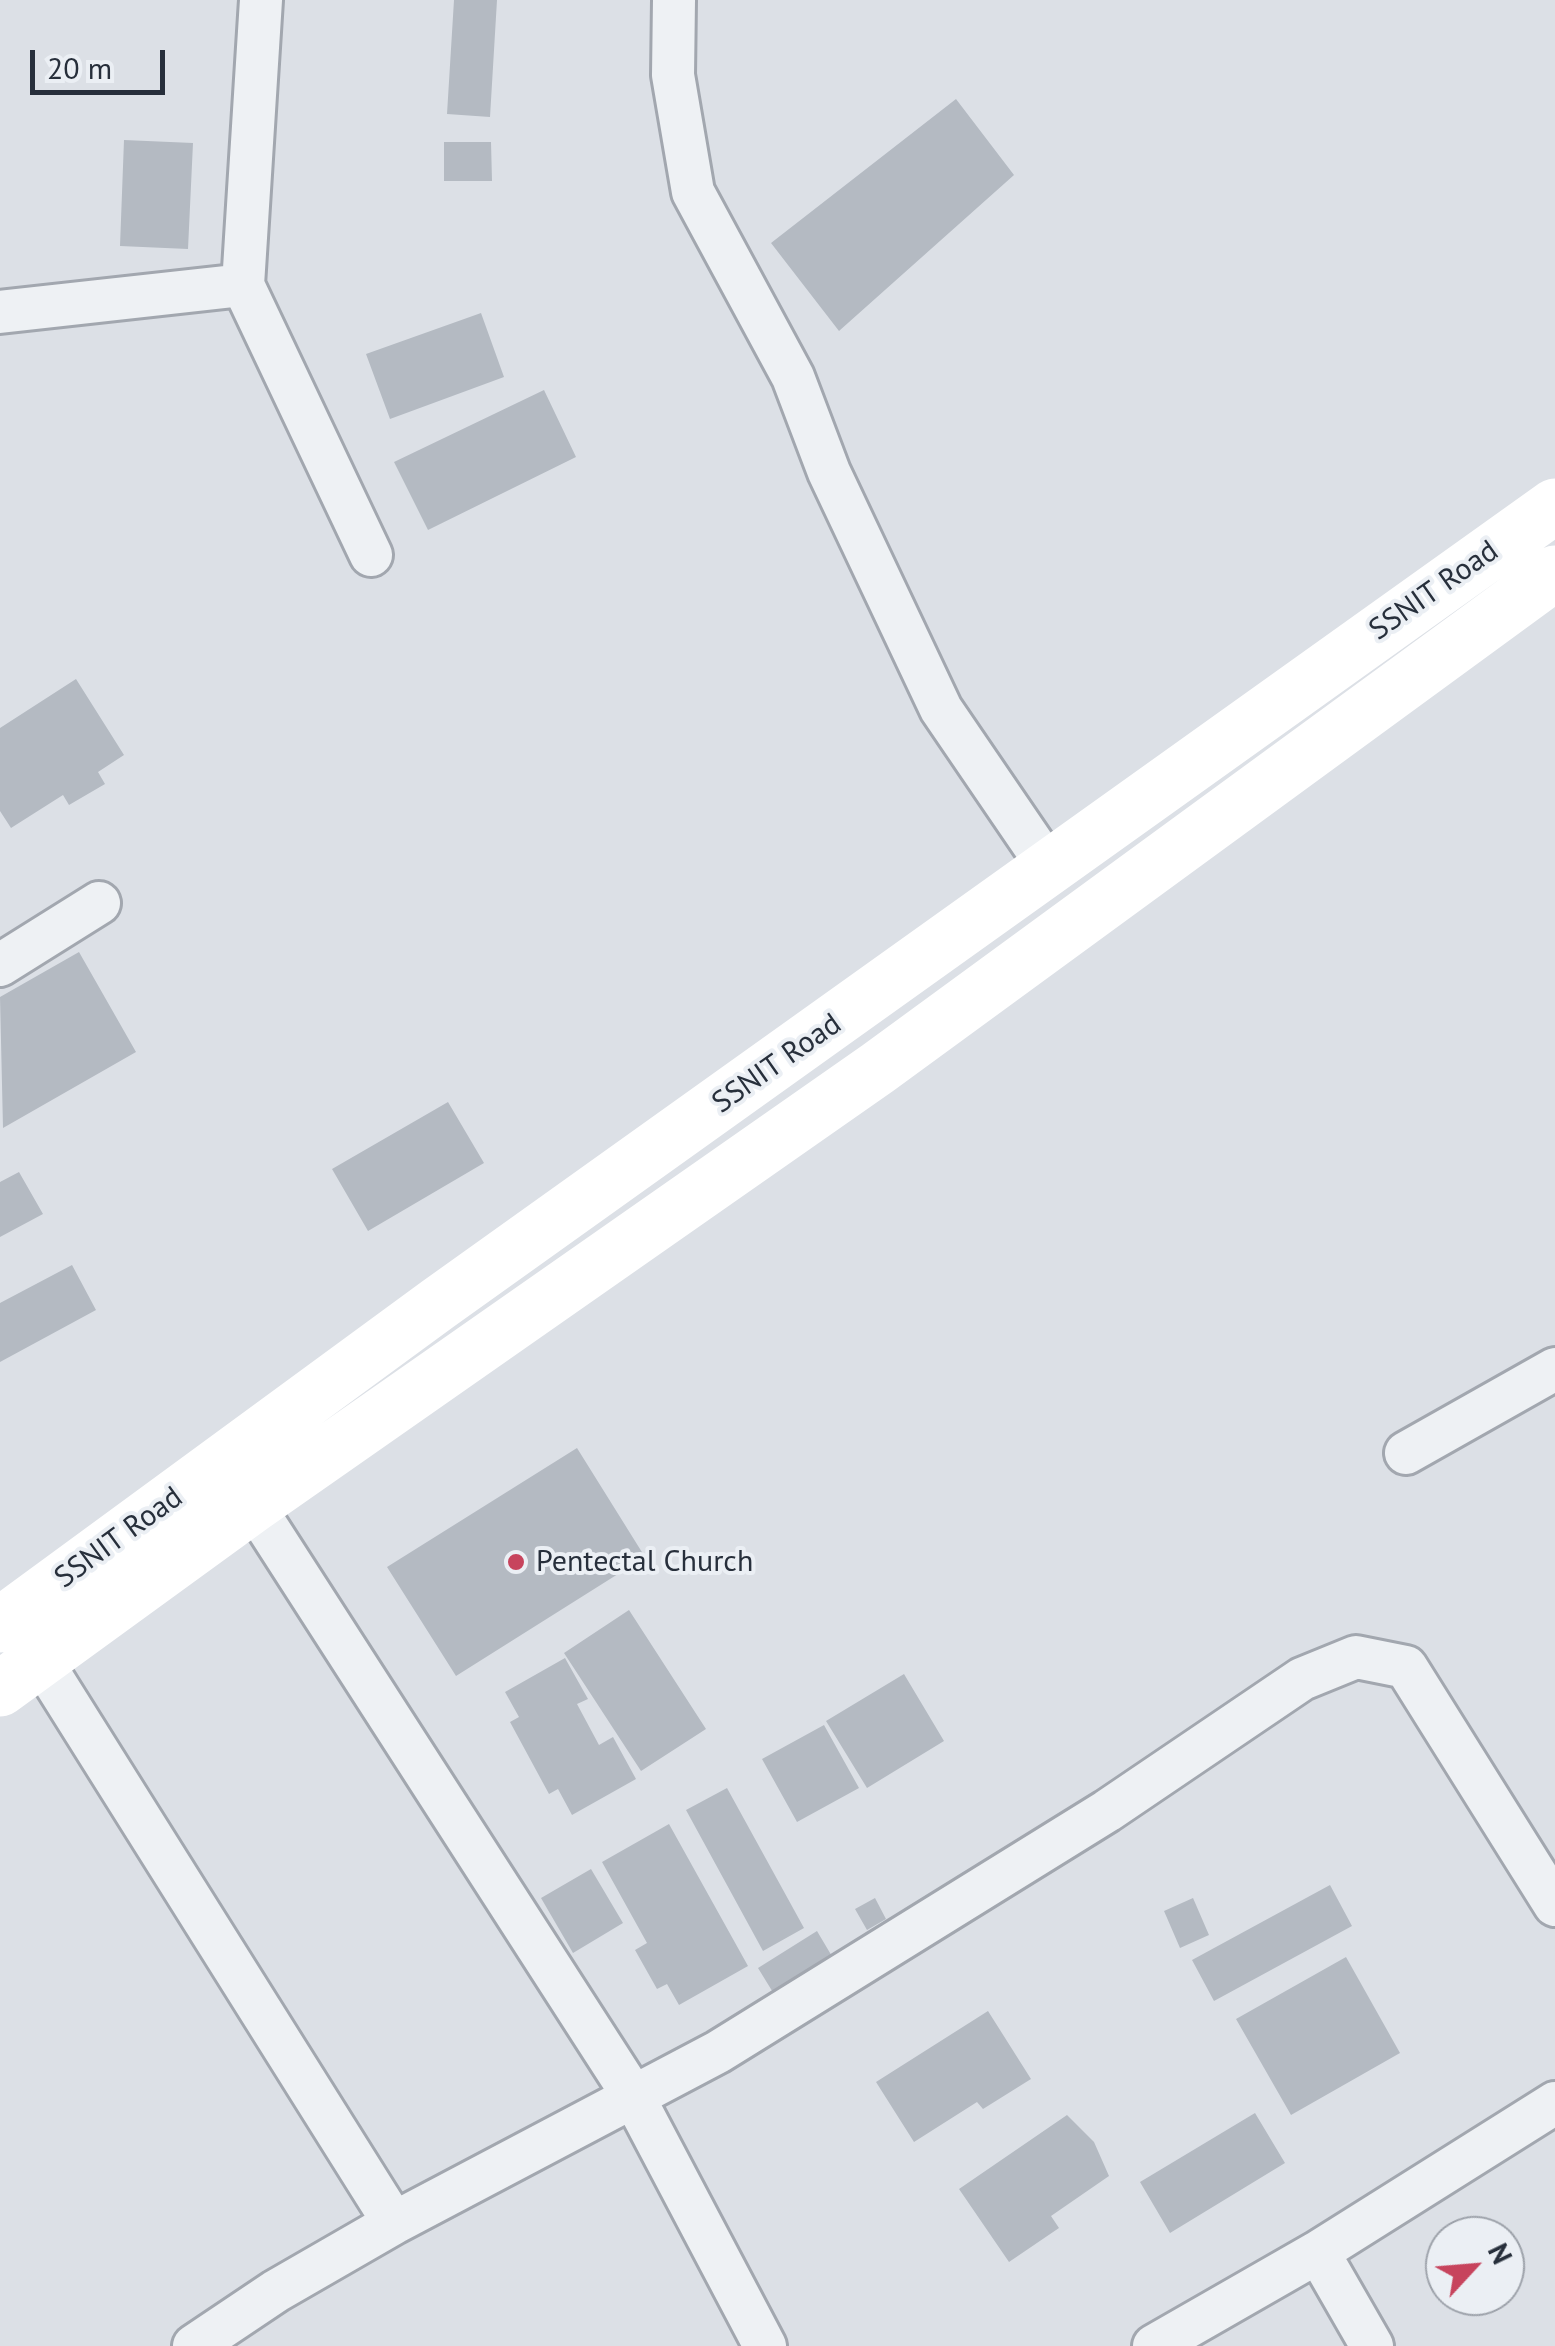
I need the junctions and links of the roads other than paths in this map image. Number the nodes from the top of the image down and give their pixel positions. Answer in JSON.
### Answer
{"nodes":[{"id":1,"x":261,"y":0,"type":"edge"},
{"id":2,"x":674,"y":0,"type":"edge"},
{"id":3,"x":243,"y":285,"type":"junction"},
{"id":4,"x":0,"y":312,"type":"edge"},
{"id":5,"x":1555,"y":506,"type":"edge"},
{"id":6,"x":371,"y":555,"type":"dead end"},
{"id":7,"x":1555,"y":573,"type":"edge"},
{"id":8,"x":1050,"y":869,"type":"junction"},
{"id":9,"x":99,"y":903,"type":"dead end"},
{"id":10,"x":0,"y":965,"type":"edge"},
{"id":11,"x":1555,"y":1369,"type":"edge"},
{"id":12,"x":1406,"y":1453,"type":"dead end"},
{"id":13,"x":252,"y":1506,"type":"junction"},
{"id":14,"x":13,"y":1658,"type":"edge"},
{"id":15,"x":1555,"y":1904,"type":"edge"},
{"id":16,"x":632,"y":2094,"type":"junction"},
{"id":17,"x":1555,"y":2103,"type":"edge"},
{"id":18,"x":394,"y":2224,"type":"junction"},
{"id":19,"x":1318,"y":2252,"type":"junction"},
{"id":20,"x":194,"y":2346,"type":"edge"},
{"id":21,"x":765,"y":2346,"type":"edge"},
{"id":22,"x":1154,"y":2346,"type":"edge"},
{"id":23,"x":1372,"y":2346,"type":"edge"}],
"edges":[{"from":1,"to":3,"type":"street"},
{"from":2,"to":8,"type":"street"},
{"from":3,"to":4,"type":"street"},
{"from":3,"to":6,"type":"street"},
{"from":5,"to":8,"type":"street","name":"SSNIT Road"},
{"from":7,"to":13,"type":"street","name":"SSNIT Road"},
{"from":8,"to":14,"type":"street","name":"SSNIT Road"},
{"from":9,"to":10,"type":"street"},
{"from":11,"to":12,"type":"street"},
{"from":13,"to":14,"type":"street","name":"SSNIT Road"},
{"from":13,"to":16,"type":"street"},
{"from":14,"to":18,"type":"street"},
{"from":15,"to":16,"type":"street"},
{"from":16,"to":18,"type":"street"},
{"from":16,"to":21,"type":"street"},
{"from":17,"to":19,"type":"street"},
{"from":18,"to":20,"type":"street"},
{"from":19,"to":22,"type":"street"},
{"from":19,"to":23,"type":"street"}]}
